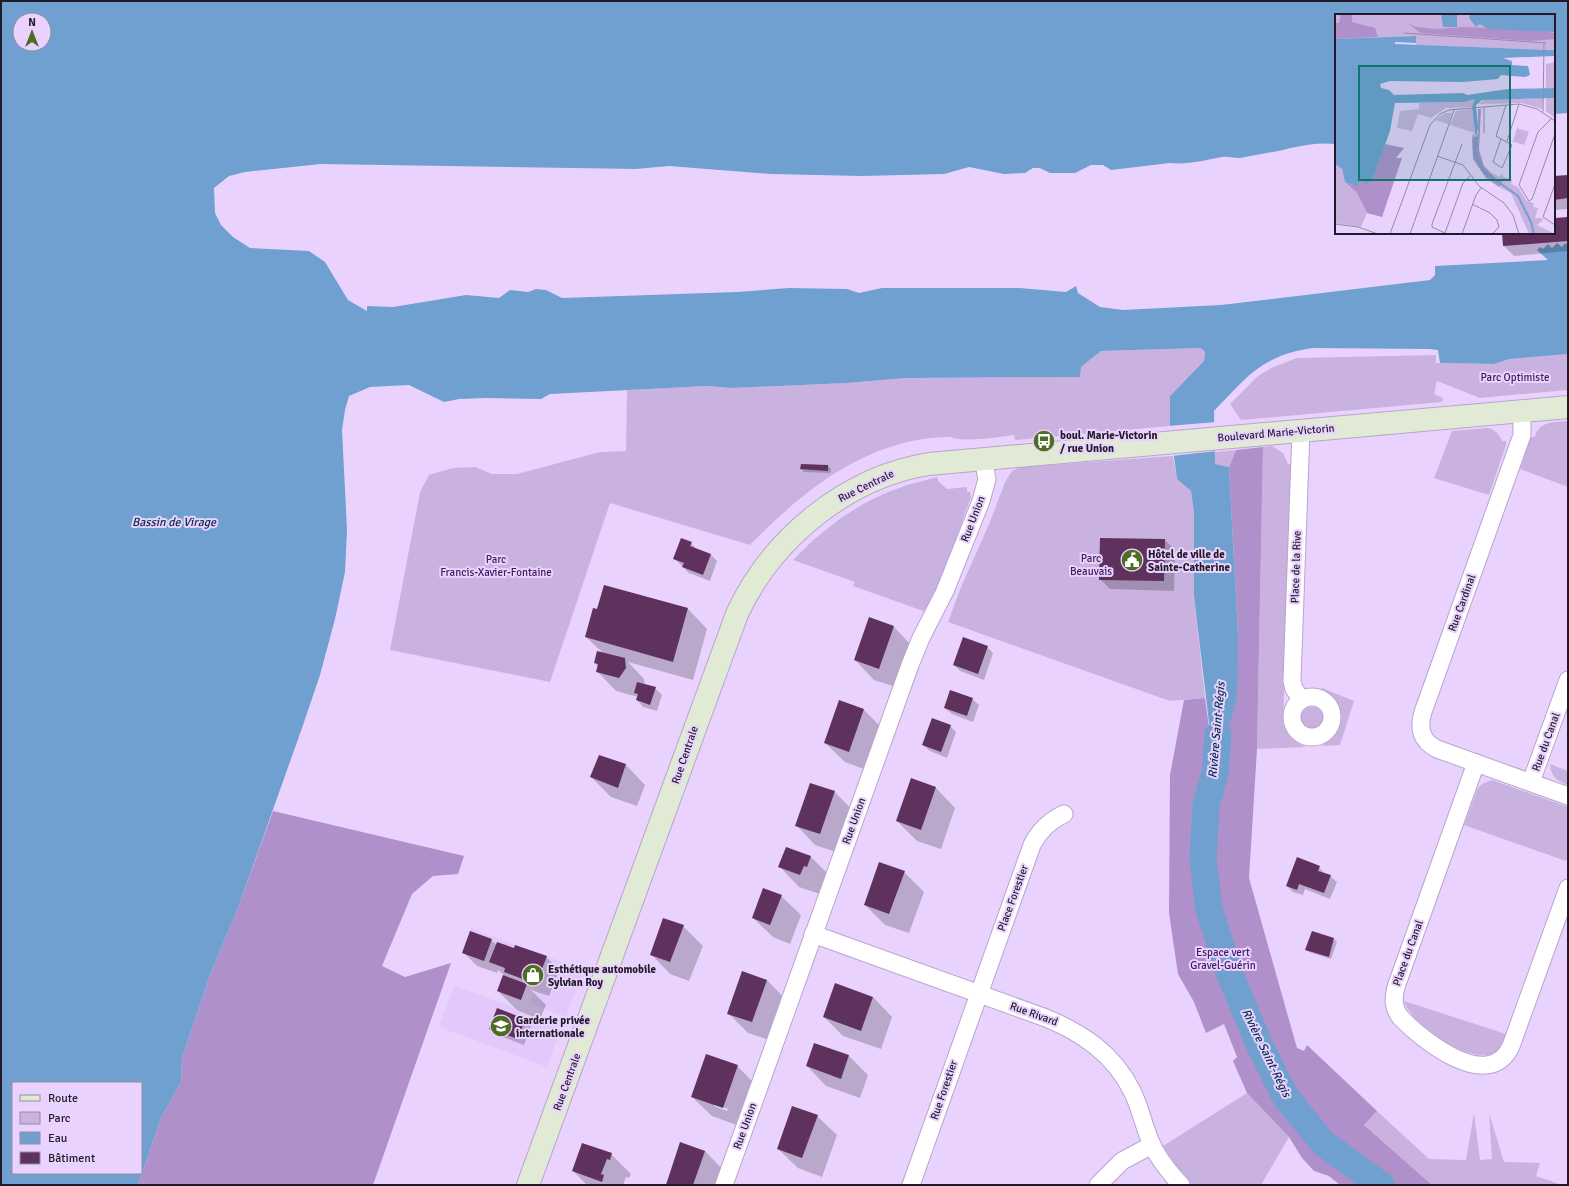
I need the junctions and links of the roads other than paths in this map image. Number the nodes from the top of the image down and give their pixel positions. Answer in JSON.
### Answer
{"nodes":[{"id":1,"x":1568,"y":407,"type":"edge"},
{"id":2,"x":1522,"y":411,"type":"junction"},
{"id":3,"x":1301,"y":430,"type":"junction"},
{"id":4,"x":983,"y":459,"type":"junction"},
{"id":5,"x":1568,"y":680,"type":"edge"},
{"id":6,"x":1302,"y":700,"type":"dead end"},
{"id":7,"x":1476,"y":763,"type":"junction"},
{"id":8,"x":1532,"y":782,"type":"junction"},
{"id":9,"x":1568,"y":796,"type":"edge"},
{"id":10,"x":1064,"y":814,"type":"dead end"},
{"id":11,"x":1568,"y":888,"type":"edge"},
{"id":12,"x":813,"y":934,"type":"junction"},
{"id":13,"x":978,"y":994,"type":"junction"},
{"id":14,"x":1152,"y":1145,"type":"junction"},
{"id":15,"x":528,"y":1185,"type":"edge"},
{"id":16,"x":724,"y":1185,"type":"edge"},
{"id":17,"x":911,"y":1185,"type":"edge"},
{"id":18,"x":1098,"y":1185,"type":"edge"},
{"id":19,"x":1180,"y":1185,"type":"edge"}],
"edges":[{"from":1,"to":2,"type":"street","name":"Boulevard Marie-Victorin"},
{"from":2,"to":3,"type":"street","name":"Boulevard Marie-Victorin"},
{"from":2,"to":7,"type":"street","name":"Rue Cardinal"},
{"from":3,"to":4,"type":"street","name":"Boulevard Marie-Victorin"},
{"from":3,"to":6,"type":"street","name":"Place de la Rive"},
{"from":4,"to":12,"type":"street","name":"Rue Union"},
{"from":4,"to":15,"type":"street","name":"Rue Centrale"},
{"from":5,"to":8,"type":"street","name":"Rue du Canal"},
{"from":7,"to":8,"type":"street"},
{"from":7,"to":11,"type":"street","name":"Place du Canal"},
{"from":8,"to":9,"type":"street"},
{"from":10,"to":13,"type":"street","name":"Place Forestier"},
{"from":12,"to":13,"type":"street","name":"Rue Rivard"},
{"from":12,"to":16,"type":"street","name":"Rue Union"},
{"from":13,"to":14,"type":"street","name":"Rue Rivard"},
{"from":13,"to":17,"type":"street","name":"Rue Forestier"},
{"from":14,"to":18,"type":"street"},
{"from":14,"to":19,"type":"street","name":"Rue Rivard"}]}
